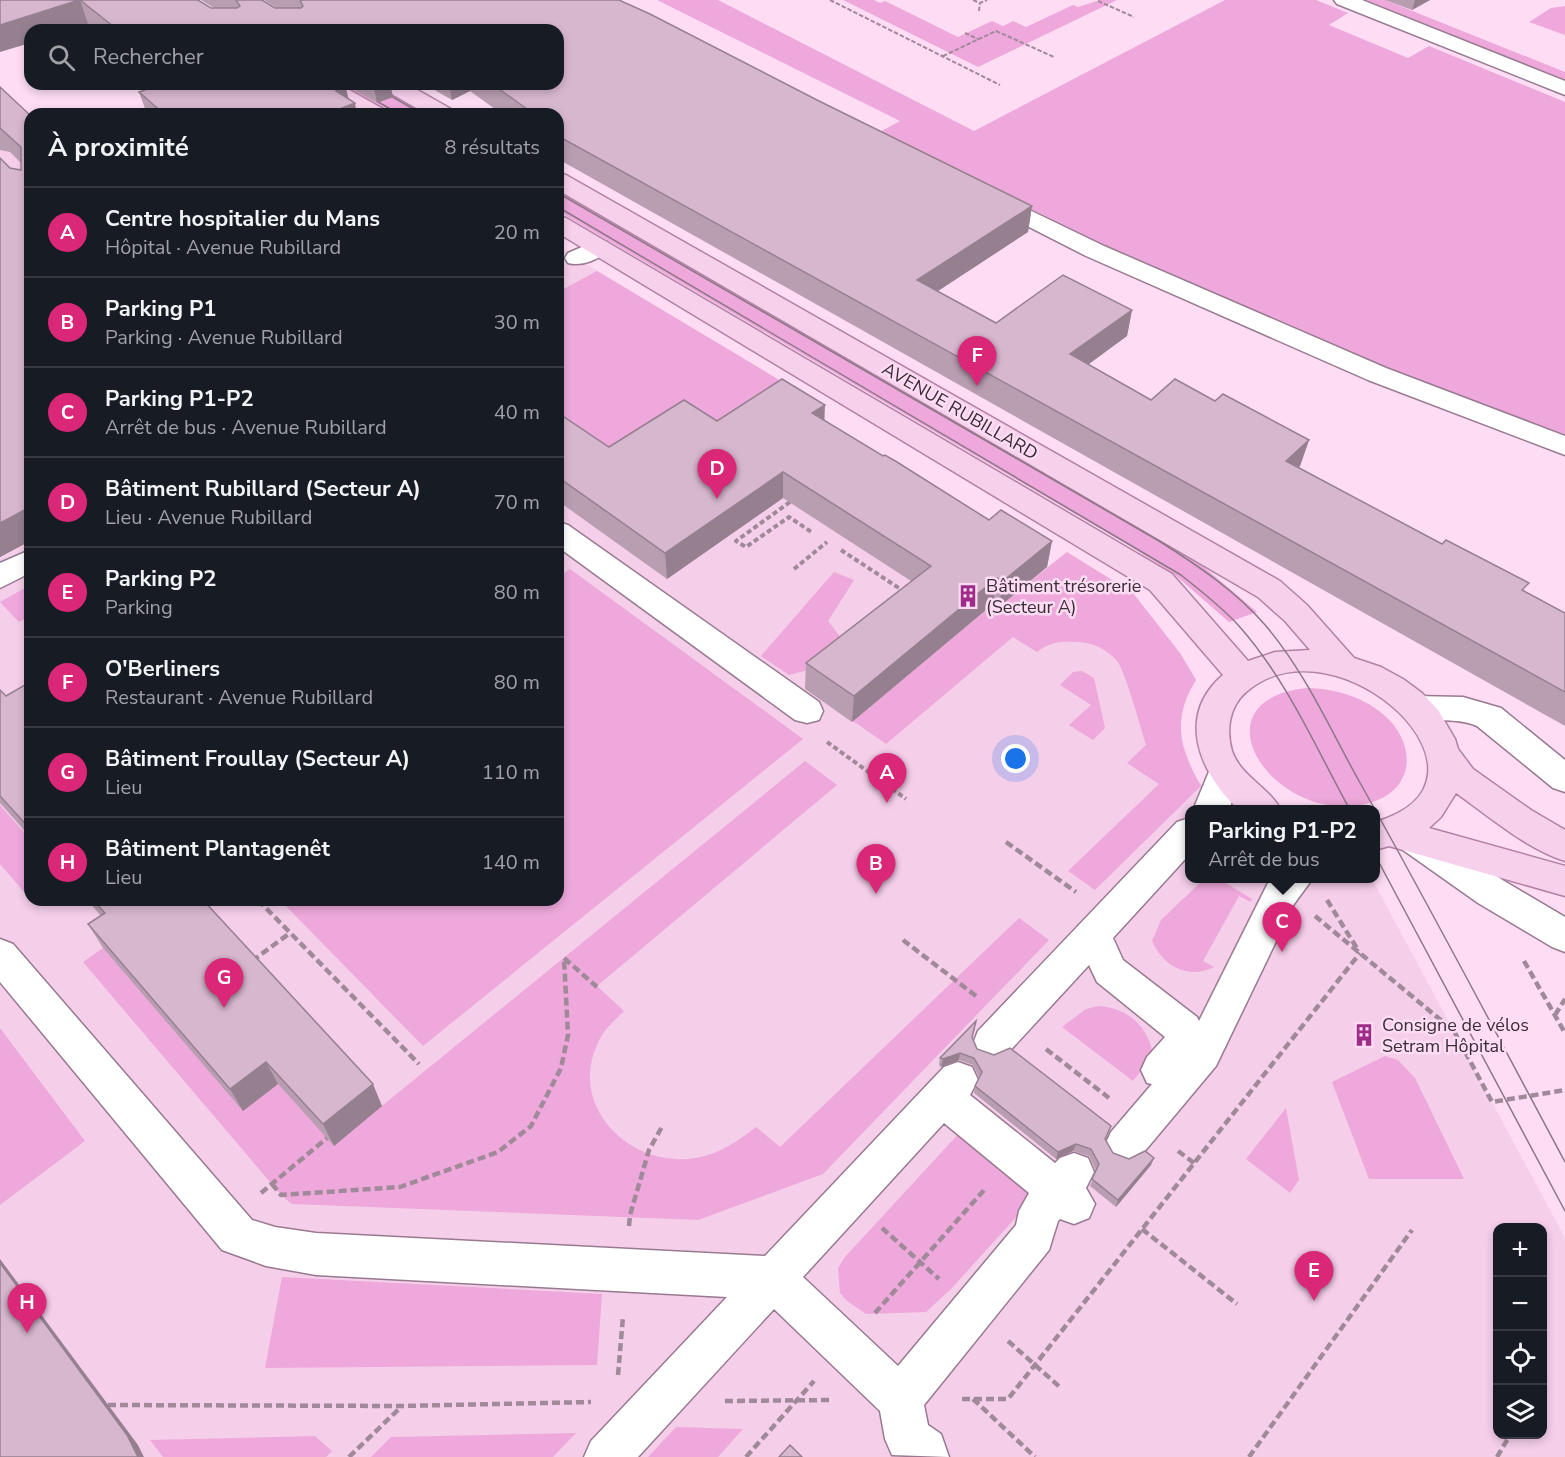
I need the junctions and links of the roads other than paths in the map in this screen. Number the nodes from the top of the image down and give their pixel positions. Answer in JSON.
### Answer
{"nodes":[{"id":1,"x":1344,"y":0,"type":"edge"},
{"id":2,"x":1565,"y":89,"type":"edge"},
{"id":3,"x":334,"y":90,"type":"edge"},
{"id":4,"x":401,"y":90,"type":"edge"},
{"id":5,"x":365,"y":108,"type":"edge"},
{"id":6,"x":433,"y":108,"type":"edge"},
{"id":7,"x":564,"y":183,"type":"edge"},
{"id":8,"x":969,"y":187,"type":"edge"},
{"id":9,"x":564,"y":229,"type":"edge"},
{"id":10,"x":1565,"y":446,"type":"edge"},
{"id":11,"x":564,"y":536,"type":"edge"},
{"id":12,"x":24,"y":563,"type":"edge"},
{"id":13,"x":0,"y":577,"type":"edge"},
{"id":14,"x":1344,"y":667,"type":"junction"},
{"id":15,"x":1243,"y":677,"type":"junction"},
{"id":16,"x":1416,"y":708,"type":"junction"},
{"id":17,"x":807,"y":711,"type":"dead end"},
{"id":18,"x":1443,"y":754,"type":"junction"},
{"id":19,"x":1224,"y":771,"type":"junction"},
{"id":20,"x":1565,"y":778,"type":"edge"},
{"id":21,"x":1214,"y":805,"type":"edge"},
{"id":22,"x":1258,"y":805,"type":"edge"},
{"id":23,"x":1185,"y":836,"type":"edge"},
{"id":24,"x":1393,"y":836,"type":"edge"},
{"id":25,"x":1565,"y":847,"type":"edge"},
{"id":26,"x":1565,"y":881,"type":"edge"},
{"id":27,"x":1310,"y":896,"type":"edge"},
{"id":28,"x":1093,"y":935,"type":"junction"},
{"id":29,"x":1565,"y":936,"type":"edge"},
{"id":30,"x":0,"y":956,"type":"edge"},
{"id":31,"x":1217,"y":1023,"type":"junction"},
{"id":32,"x":992,"y":1043,"type":"dead end"},
{"id":33,"x":774,"y":1278,"type":"junction"},
{"id":34,"x":906,"y":1438,"type":"edge"},
{"id":35,"x":607,"y":1457,"type":"edge"}],
"edges":[{"from":1,"to":2,"type":"street"},
{"from":3,"to":5,"type":"main road"},
{"from":4,"to":6,"type":"main road"},
{"from":7,"to":14,"type":"main road","name":"AVENUE RUBILLARD"},
{"from":8,"to":10,"type":"street"},
{"from":9,"to":15,"type":"main road"},
{"from":11,"to":17,"type":"street"},
{"from":12,"to":13,"type":"street"},
{"from":14,"to":15,"type":"main road","name":"AVENUE RUBILLARD"},
{"from":14,"to":16,"type":"main road","name":"AVENUE RUBILLARD"},
{"from":15,"to":19,"type":"main road","name":"AVENUE RUBILLARD"},
{"from":16,"to":18,"type":"main road","name":"AVENUE RUBILLARD"},
{"from":16,"to":20,"type":"street"},
{"from":18,"to":24,"type":"main road","name":"AVENUE RUBILLARD"},
{"from":18,"to":25,"type":"main road","name":"AVENUE RUBILLARD"},
{"from":19,"to":21,"type":"street"},
{"from":19,"to":22,"type":"main road","name":"AVENUE RUBILLARD"},
{"from":23,"to":28,"type":"street"},
{"from":24,"to":26,"type":"main road"},
{"from":24,"to":29,"type":"street"},
{"from":27,"to":31,"type":"street"},
{"from":28,"to":31,"type":"street"},
{"from":28,"to":31,"type":"street"},
{"from":28,"to":32,"type":"street"},
{"from":30,"to":33,"type":"street"},
{"from":33,"to":34,"type":"street"},
{"from":33,"to":34,"type":"street"},
{"from":33,"to":35,"type":"street"}]}
